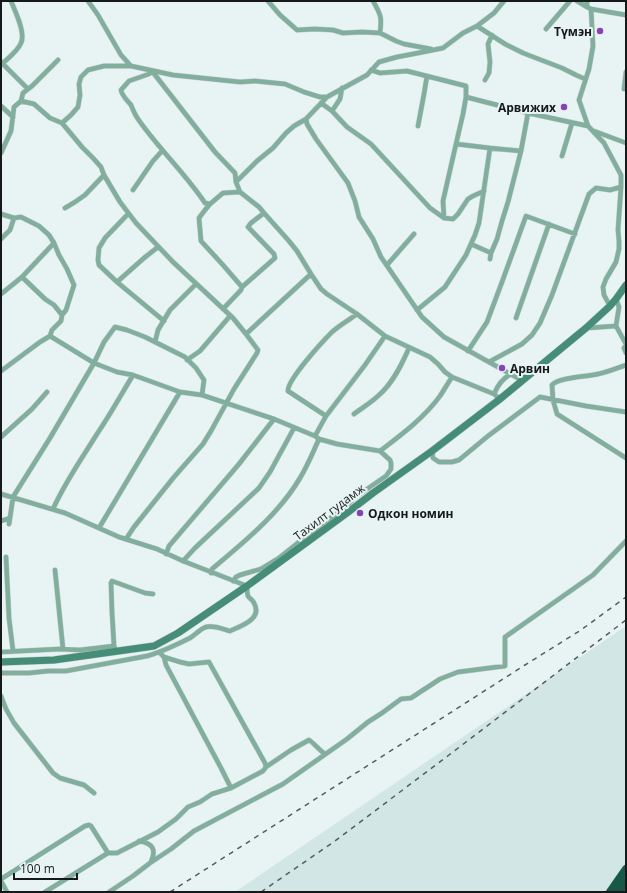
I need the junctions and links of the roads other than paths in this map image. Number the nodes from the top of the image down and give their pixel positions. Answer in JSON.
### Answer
{"nodes":[{"id":1,"x":11,"y":1,"type":"edge"},
{"id":2,"x":88,"y":1,"type":"edge"},
{"id":3,"x":268,"y":1,"type":"edge"},
{"id":4,"x":373,"y":1,"type":"edge"},
{"id":5,"x":504,"y":1,"type":"edge"},
{"id":6,"x":570,"y":1,"type":"edge"},
{"id":7,"x":577,"y":1,"type":"edge"},
{"id":8,"x":588,"y":6,"type":"edge"},
{"id":9,"x":626,"y":15,"type":"edge"},
{"id":10,"x":477,"y":26,"type":"junction"},
{"id":11,"x":546,"y":29,"type":"dead end"},
{"id":12,"x":380,"y":33,"type":"junction"},
{"id":13,"x":492,"y":35,"type":"junction"},
{"id":14,"x":443,"y":48,"type":"junction"},
{"id":15,"x":58,"y":60,"type":"dead end"},
{"id":16,"x":2,"y":63,"type":"edge"},
{"id":17,"x":132,"y":66,"type":"junction"},
{"id":18,"x":371,"y":70,"type":"junction"},
{"id":19,"x":152,"y":71,"type":"junction"},
{"id":20,"x":626,"y":72,"type":"edge"},
{"id":21,"x":427,"y":76,"type":"junction"},
{"id":22,"x":585,"y":79,"type":"junction"},
{"id":23,"x":485,"y":80,"type":"dead end"},
{"id":24,"x":342,"y":88,"type":"junction"},
{"id":25,"x":28,"y":89,"type":"junction"},
{"id":26,"x":624,"y":89,"type":"dead end"},
{"id":27,"x":327,"y":97,"type":"junction"},
{"id":28,"x":466,"y":97,"type":"junction"},
{"id":29,"x":21,"y":101,"type":"junction"},
{"id":30,"x":321,"y":103,"type":"junction"},
{"id":31,"x":1,"y":106,"type":"edge"},
{"id":32,"x":332,"y":111,"type":"junction"},
{"id":33,"x":528,"y":113,"type":"junction"},
{"id":34,"x":13,"y":117,"type":"junction"},
{"id":35,"x":306,"y":119,"type":"junction"},
{"id":36,"x":572,"y":122,"type":"junction"},
{"id":37,"x":62,"y":123,"type":"junction"},
{"id":38,"x":418,"y":126,"type":"dead end"},
{"id":39,"x":588,"y":126,"type":"junction"},
{"id":40,"x":592,"y":130,"type":"junction"},
{"id":41,"x":626,"y":143,"type":"edge"},
{"id":42,"x":456,"y":144,"type":"junction"},
{"id":43,"x":490,"y":148,"type":"junction"},
{"id":44,"x":162,"y":151,"type":"junction"},
{"id":45,"x":521,"y":151,"type":"junction"},
{"id":46,"x":1,"y":153,"type":"edge"},
{"id":47,"x":562,"y":156,"type":"dead end"},
{"id":48,"x":104,"y":175,"type":"junction"},
{"id":49,"x":236,"y":182,"type":"junction"},
{"id":50,"x":622,"y":187,"type":"junction"},
{"id":51,"x":133,"y":190,"type":"dead end"},
{"id":52,"x":484,"y":191,"type":"junction"},
{"id":53,"x":240,"y":192,"type":"junction"},
{"id":54,"x":210,"y":204,"type":"junction"},
{"id":55,"x":65,"y":208,"type":"dead end"},
{"id":56,"x":264,"y":213,"type":"junction"},
{"id":57,"x":1,"y":214,"type":"edge"},
{"id":58,"x":128,"y":214,"type":"junction"},
{"id":59,"x":14,"y":218,"type":"junction"},
{"id":60,"x":444,"y":218,"type":"junction"},
{"id":61,"x":549,"y":224,"type":"junction"},
{"id":62,"x":414,"y":234,"type":"dead end"},
{"id":63,"x":575,"y":234,"type":"junction"},
{"id":64,"x":1,"y":239,"type":"edge"},
{"id":65,"x":54,"y":243,"type":"junction"},
{"id":66,"x":471,"y":244,"type":"junction"},
{"id":67,"x":158,"y":248,"type":"junction"},
{"id":68,"x":491,"y":253,"type":"junction"},
{"id":69,"x":490,"y":259,"type":"dead end"},
{"id":70,"x":387,"y":265,"type":"junction"},
{"id":71,"x":311,"y":274,"type":"junction"},
{"id":72,"x":22,"y":277,"type":"junction"},
{"id":73,"x":117,"y":282,"type":"junction"},
{"id":74,"x":196,"y":284,"type":"junction"},
{"id":75,"x":626,"y":285,"type":"edge"},
{"id":76,"x":242,"y":287,"type":"junction"},
{"id":77,"x":1,"y":294,"type":"edge"},
{"id":78,"x":616,"y":299,"type":"junction"},
{"id":79,"x":610,"y":306,"type":"junction"},
{"id":80,"x":223,"y":309,"type":"junction"},
{"id":81,"x":417,"y":310,"type":"junction"},
{"id":82,"x":357,"y":314,"type":"junction"},
{"id":83,"x":62,"y":315,"type":"junction"},
{"id":84,"x":230,"y":316,"type":"junction"},
{"id":85,"x":516,"y":318,"type":"dead end"},
{"id":86,"x":164,"y":322,"type":"junction"},
{"id":87,"x":616,"y":326,"type":"junction"},
{"id":88,"x":586,"y":328,"type":"junction"},
{"id":89,"x":246,"y":334,"type":"junction"},
{"id":90,"x":50,"y":336,"type":"junction"},
{"id":91,"x":385,"y":336,"type":"junction"},
{"id":92,"x":156,"y":342,"type":"junction"},
{"id":93,"x":626,"y":344,"type":"edge"},
{"id":94,"x":409,"y":348,"type":"junction"},
{"id":95,"x":468,"y":351,"type":"junction"},
{"id":96,"x":626,"y":353,"type":"edge"},
{"id":97,"x":188,"y":360,"type":"junction"},
{"id":98,"x":489,"y":362,"type":"junction"},
{"id":99,"x":94,"y":363,"type":"junction"},
{"id":100,"x":626,"y":365,"type":"edge"},
{"id":101,"x":1,"y":371,"type":"edge"},
{"id":102,"x":511,"y":374,"type":"junction"},
{"id":103,"x":133,"y":375,"type":"junction"},
{"id":104,"x":452,"y":377,"type":"junction"},
{"id":105,"x":524,"y":380,"type":"junction"},
{"id":106,"x":47,"y":392,"type":"dead end"},
{"id":107,"x":180,"y":392,"type":"junction"},
{"id":108,"x":494,"y":394,"type":"junction"},
{"id":109,"x":202,"y":395,"type":"junction"},
{"id":110,"x":500,"y":399,"type":"junction"},
{"id":111,"x":553,"y":400,"type":"junction"},
{"id":112,"x":226,"y":403,"type":"junction"},
{"id":113,"x":626,"y":412,"type":"edge"},
{"id":114,"x":354,"y":414,"type":"dead end"},
{"id":115,"x":326,"y":416,"type":"junction"},
{"id":116,"x":274,"y":419,"type":"junction"},
{"id":117,"x":294,"y":428,"type":"junction"},
{"id":118,"x":315,"y":436,"type":"junction"},
{"id":119,"x":1,"y":437,"type":"edge"},
{"id":120,"x":319,"y":439,"type":"junction"},
{"id":121,"x":432,"y":450,"type":"junction"},
{"id":122,"x":380,"y":451,"type":"junction"},
{"id":123,"x":626,"y":458,"type":"edge"},
{"id":124,"x":383,"y":482,"type":"junction"},
{"id":125,"x":1,"y":494,"type":"edge"},
{"id":126,"x":13,"y":497,"type":"junction"},
{"id":127,"x":53,"y":509,"type":"junction"},
{"id":128,"x":346,"y":511,"type":"junction"},
{"id":129,"x":10,"y":518,"type":"junction"},
{"id":130,"x":1,"y":520,"type":"edge"},
{"id":131,"x":9,"y":524,"type":"dead end"},
{"id":132,"x":99,"y":528,"type":"junction"},
{"id":133,"x":126,"y":539,"type":"junction"},
{"id":134,"x":626,"y":542,"type":"edge"},
{"id":135,"x":166,"y":554,"type":"junction"},
{"id":136,"x":6,"y":558,"type":"dead end"},
{"id":137,"x":183,"y":561,"type":"junction"},
{"id":138,"x":55,"y":570,"type":"dead end"},
{"id":139,"x":210,"y":573,"type":"junction"},
{"id":140,"x":233,"y":581,"type":"junction"},
{"id":141,"x":246,"y":586,"type":"junction"},
{"id":142,"x":153,"y":594,"type":"dead end"},
{"id":143,"x":115,"y":648,"type":"junction"},
{"id":144,"x":63,"y":649,"type":"junction"},
{"id":145,"x":13,"y":651,"type":"junction"},
{"id":146,"x":1,"y":652,"type":"edge"},
{"id":147,"x":160,"y":653,"type":"junction"},
{"id":148,"x":164,"y":657,"type":"junction"},
{"id":149,"x":1,"y":662,"type":"edge"},
{"id":150,"x":1,"y":673,"type":"edge"},
{"id":151,"x":1,"y":696,"type":"edge"},
{"id":152,"x":325,"y":754,"type":"junction"},
{"id":153,"x":266,"y":767,"type":"junction"},
{"id":154,"x":231,"y":788,"type":"junction"},
{"id":155,"x":94,"y":793,"type":"dead end"},
{"id":156,"x":139,"y":841,"type":"junction"},
{"id":157,"x":108,"y":853,"type":"junction"},
{"id":158,"x":150,"y":863,"type":"junction"},
{"id":159,"x":626,"y":869,"type":"edge"},
{"id":160,"x":1,"y":880,"type":"edge"},
{"id":161,"x":626,"y":882,"type":"edge"},
{"id":162,"x":7,"y":892,"type":"edge"},
{"id":163,"x":45,"y":892,"type":"edge"},
{"id":164,"x":109,"y":892,"type":"edge"},
{"id":165,"x":610,"y":892,"type":"edge"},
{"id":166,"x":619,"y":892,"type":"edge"}],
"edges":[{"from":1,"to":16,"type":"street"},
{"from":2,"to":17,"type":"street"},
{"from":3,"to":12,"type":"street"},
{"from":4,"to":12,"type":"street"},
{"from":5,"to":10,"type":"street"},
{"from":6,"to":11,"type":"street"},
{"from":7,"to":8,"type":"street"},
{"from":8,"to":9,"type":"street"},
{"from":8,"to":22,"type":"street"},
{"from":10,"to":13,"type":"street"},
{"from":10,"to":14,"type":"street"},
{"from":12,"to":14,"type":"street"},
{"from":13,"to":22,"type":"street"},
{"from":13,"to":23,"type":"street"},
{"from":14,"to":18,"type":"street"},
{"from":15,"to":25,"type":"street"},
{"from":16,"to":25,"type":"street"},
{"from":17,"to":19,"type":"street"},
{"from":17,"to":37,"type":"street"},
{"from":18,"to":21,"type":"street"},
{"from":18,"to":24,"type":"street"},
{"from":19,"to":27,"type":"street"},
{"from":19,"to":44,"type":"street"},
{"from":19,"to":49,"type":"street"},
{"from":20,"to":26,"type":"street"},
{"from":21,"to":28,"type":"street"},
{"from":21,"to":38,"type":"street"},
{"from":22,"to":39,"type":"street"},
{"from":24,"to":27,"type":"street"},
{"from":24,"to":32,"type":"street"},
{"from":25,"to":29,"type":"street"},
{"from":27,"to":30,"type":"street"},
{"from":28,"to":33,"type":"street"},
{"from":28,"to":42,"type":"street"},
{"from":29,"to":34,"type":"street"},
{"from":29,"to":37,"type":"street"},
{"from":30,"to":32,"type":"street"},
{"from":30,"to":35,"type":"street"},
{"from":31,"to":34,"type":"street"},
{"from":32,"to":60,"type":"street"},
{"from":33,"to":36,"type":"street"},
{"from":33,"to":45,"type":"street"},
{"from":34,"to":46,"type":"street"},
{"from":35,"to":49,"type":"street"},
{"from":35,"to":70,"type":"street"},
{"from":36,"to":39,"type":"street"},
{"from":36,"to":47,"type":"street"},
{"from":37,"to":48,"type":"street"},
{"from":39,"to":40,"type":"street"},
{"from":40,"to":41,"type":"street"},
{"from":40,"to":50,"type":"street"},
{"from":42,"to":43,"type":"street"},
{"from":42,"to":60,"type":"street"},
{"from":43,"to":45,"type":"street"},
{"from":43,"to":52,"type":"street"},
{"from":44,"to":51,"type":"street"},
{"from":44,"to":54,"type":"street"},
{"from":45,"to":68,"type":"street"},
{"from":48,"to":55,"type":"street"},
{"from":48,"to":58,"type":"street"},
{"from":49,"to":53,"type":"street"},
{"from":50,"to":63,"type":"street"},
{"from":50,"to":79,"type":"street"},
{"from":52,"to":60,"type":"street"},
{"from":52,"to":66,"type":"street"},
{"from":53,"to":54,"type":"street"},
{"from":53,"to":56,"type":"street"},
{"from":54,"to":76,"type":"street"},
{"from":56,"to":71,"type":"street"},
{"from":56,"to":76,"type":"street"},
{"from":57,"to":59,"type":"street"},
{"from":58,"to":67,"type":"street"},
{"from":58,"to":73,"type":"street"},
{"from":59,"to":64,"type":"street"},
{"from":59,"to":65,"type":"street"},
{"from":61,"to":63,"type":"street"},
{"from":61,"to":85,"type":"street"},
{"from":61,"to":95,"type":"street"},
{"from":62,"to":70,"type":"street"},
{"from":63,"to":98,"type":"street"},
{"from":65,"to":72,"type":"street"},
{"from":65,"to":83,"type":"street"},
{"from":66,"to":68,"type":"street"},
{"from":66,"to":81,"type":"street"},
{"from":67,"to":73,"type":"street"},
{"from":67,"to":74,"type":"street"},
{"from":68,"to":69,"type":"street"},
{"from":70,"to":81,"type":"street"},
{"from":71,"to":82,"type":"street"},
{"from":71,"to":89,"type":"street"},
{"from":72,"to":77,"type":"street"},
{"from":72,"to":83,"type":"street"},
{"from":73,"to":86,"type":"street"},
{"from":74,"to":80,"type":"street"},
{"from":74,"to":86,"type":"street"},
{"from":75,"to":78,"type":"main road","name":"Тахилт гудамж"},
{"from":76,"to":80,"type":"street"},
{"from":78,"to":79,"type":"main road","name":"Тахилт гудамж"},
{"from":78,"to":87,"type":"street"},
{"from":79,"to":88,"type":"main road","name":"Тахилт гудамж"},
{"from":80,"to":84,"type":"street"},
{"from":81,"to":95,"type":"street"},
{"from":82,"to":91,"type":"street"},
{"from":82,"to":115,"type":"street"},
{"from":83,"to":90,"type":"street"},
{"from":84,"to":89,"type":"street"},
{"from":84,"to":97,"type":"street"},
{"from":86,"to":92,"type":"street"},
{"from":87,"to":88,"type":"street"},
{"from":87,"to":93,"type":"street"},
{"from":88,"to":105,"type":"main road","name":"Тахилт гудамж"},
{"from":89,"to":112,"type":"street"},
{"from":90,"to":99,"type":"street"},
{"from":90,"to":101,"type":"street"},
{"from":91,"to":94,"type":"street"},
{"from":91,"to":115,"type":"street"},
{"from":92,"to":97,"type":"street"},
{"from":92,"to":99,"type":"street"},
{"from":93,"to":96,"type":"street"},
{"from":94,"to":104,"type":"street"},
{"from":94,"to":114,"type":"street"},
{"from":95,"to":98,"type":"street"},
{"from":97,"to":109,"type":"street"},
{"from":98,"to":102,"type":"street"},
{"from":99,"to":103,"type":"street"},
{"from":99,"to":126,"type":"street"},
{"from":100,"to":111,"type":"street"},
{"from":102,"to":105,"type":"street"},
{"from":102,"to":108,"type":"street"},
{"from":103,"to":107,"type":"street"},
{"from":103,"to":127,"type":"street"},
{"from":104,"to":108,"type":"street"},
{"from":104,"to":122,"type":"street"},
{"from":105,"to":110,"type":"main road","name":"Тахилт гудамж"},
{"from":106,"to":119,"type":"street"},
{"from":107,"to":109,"type":"street"},
{"from":107,"to":132,"type":"street"},
{"from":108,"to":110,"type":"street"},
{"from":109,"to":112,"type":"street"},
{"from":110,"to":121,"type":"main road","name":"Тахилт гудамж"},
{"from":111,"to":113,"type":"street"},
{"from":111,"to":121,"type":"street"},
{"from":111,"to":123,"type":"street"},
{"from":112,"to":116,"type":"street"},
{"from":112,"to":133,"type":"street"},
{"from":115,"to":118,"type":"street"},
{"from":116,"to":117,"type":"street"},
{"from":116,"to":135,"type":"street"},
{"from":117,"to":118,"type":"street"},
{"from":117,"to":137,"type":"street"},
{"from":118,"to":120,"type":"street"},
{"from":120,"to":122,"type":"street"},
{"from":120,"to":139,"type":"street"},
{"from":121,"to":124,"type":"main road","name":"Тахилт гудамж"},
{"from":122,"to":124,"type":"street"},
{"from":124,"to":128,"type":"main road","name":"Тахилт гудамж"},
{"from":125,"to":126,"type":"street"},
{"from":126,"to":127,"type":"street"},
{"from":126,"to":129,"type":"street"},
{"from":127,"to":132,"type":"street"},
{"from":128,"to":140,"type":"street"},
{"from":128,"to":141,"type":"main road","name":"Тахилт гудамж"},
{"from":129,"to":130,"type":"street"},
{"from":129,"to":131,"type":"street"},
{"from":132,"to":133,"type":"street"},
{"from":133,"to":135,"type":"street"},
{"from":134,"to":152,"type":"street"},
{"from":135,"to":137,"type":"street"},
{"from":136,"to":145,"type":"street"},
{"from":137,"to":139,"type":"street"},
{"from":138,"to":144,"type":"street"},
{"from":139,"to":140,"type":"street"},
{"from":140,"to":141,"type":"street"},
{"from":141,"to":143,"type":"main road","name":"Тахилт гудамж"},
{"from":141,"to":147,"type":"street"},
{"from":142,"to":143,"type":"street"},
{"from":143,"to":144,"type":"street"},
{"from":143,"to":149,"type":"main road","name":"Тахилт гудамж"},
{"from":144,"to":145,"type":"street"},
{"from":145,"to":146,"type":"street"},
{"from":147,"to":148,"type":"street"},
{"from":147,"to":150,"type":"street"},
{"from":148,"to":153,"type":"street"},
{"from":148,"to":154,"type":"street"},
{"from":151,"to":155,"type":"street"},
{"from":152,"to":153,"type":"street"},
{"from":152,"to":158,"type":"street"},
{"from":153,"to":154,"type":"street"},
{"from":154,"to":156,"type":"street"},
{"from":156,"to":157,"type":"street"},
{"from":156,"to":158,"type":"street"},
{"from":157,"to":160,"type":"street"},
{"from":157,"to":163,"type":"street"},
{"from":158,"to":164,"type":"street"},
{"from":159,"to":165,"type":"highway"},
{"from":160,"to":162,"type":"street"},
{"from":161,"to":166,"type":"highway"}]}
